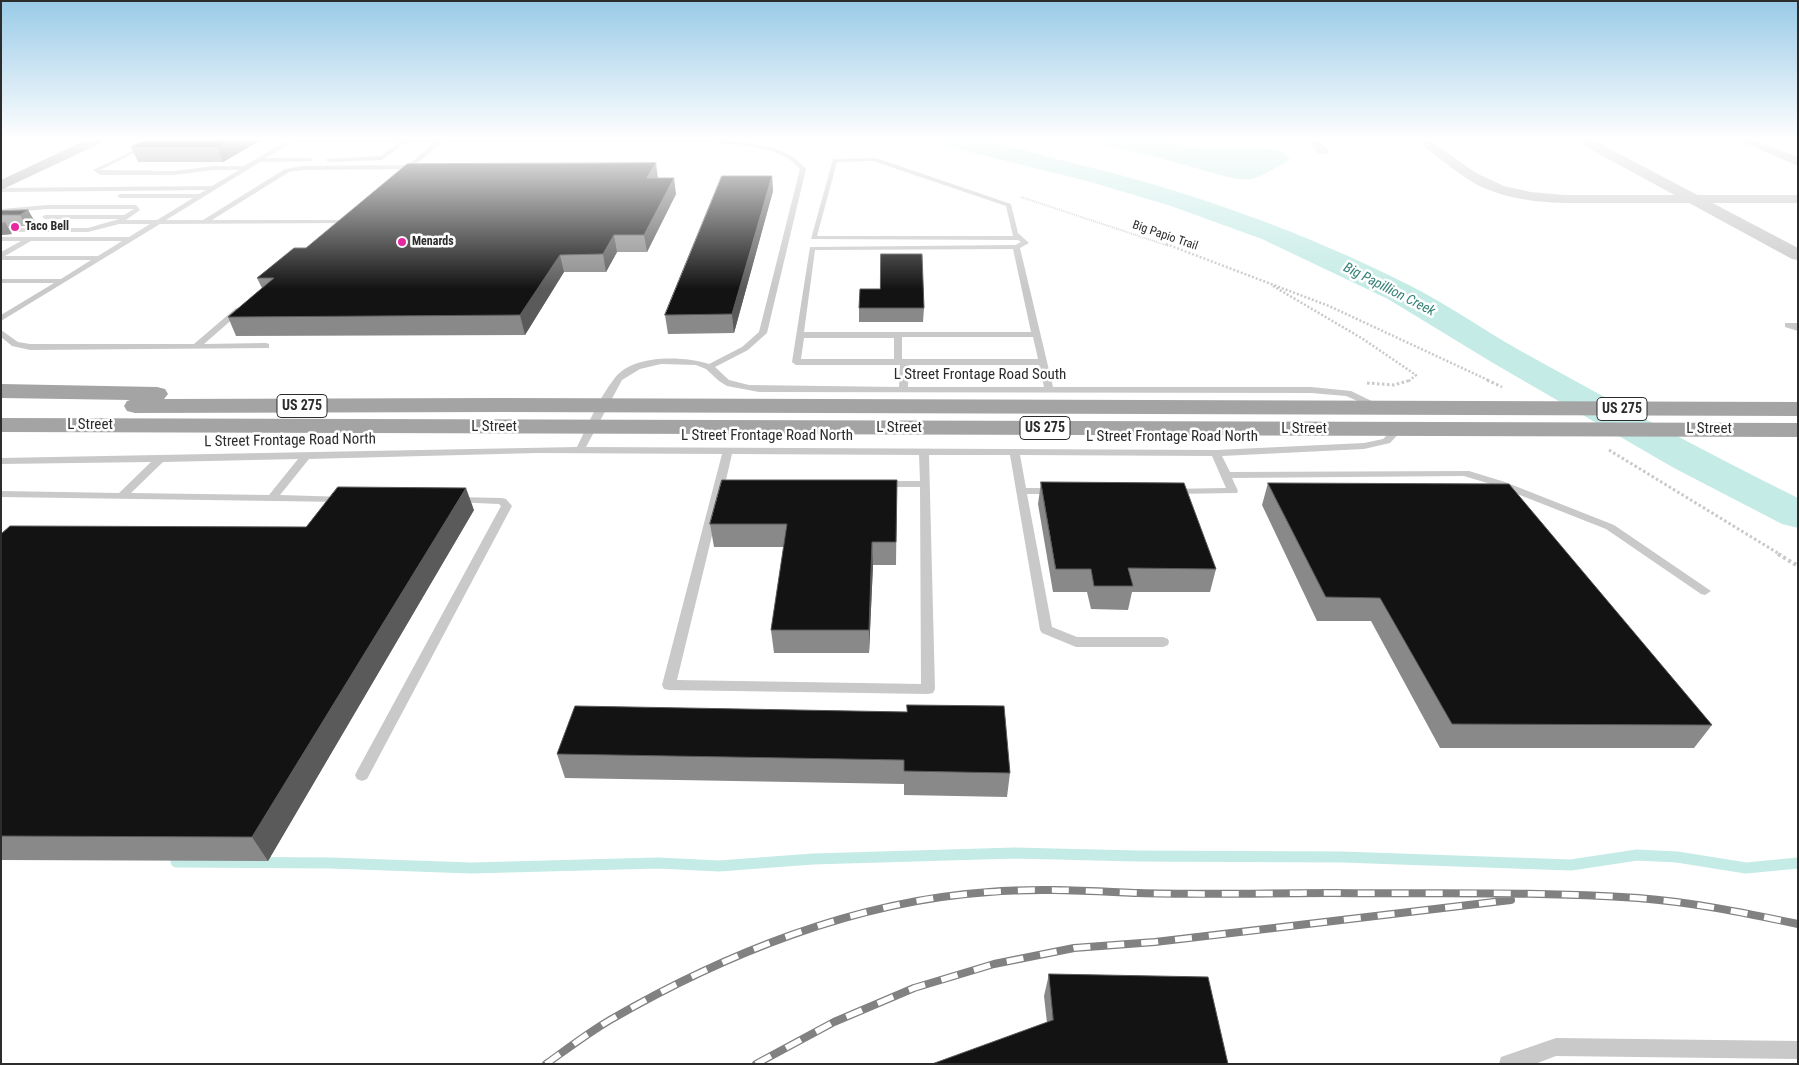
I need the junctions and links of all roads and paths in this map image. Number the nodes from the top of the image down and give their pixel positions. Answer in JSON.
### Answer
{"nodes":[{"id":1,"x":1,"y":190,"type":"edge"},
{"id":2,"x":33,"y":190,"type":"edge"},
{"id":3,"x":209,"y":190,"type":"edge"},
{"id":4,"x":256,"y":190,"type":"edge"},
{"id":5,"x":798,"y":190,"type":"edge"},
{"id":6,"x":827,"y":190,"type":"edge"},
{"id":7,"x":964,"y":190,"type":"edge"},
{"id":8,"x":1507,"y":190,"type":"edge"},
{"id":9,"x":1677,"y":190,"type":"edge"},
{"id":10,"x":1,"y":196,"type":"edge"},
{"id":11,"x":199,"y":196,"type":"junction"},
{"id":12,"x":1021,"y":196,"type":"dead end"},
{"id":13,"x":1694,"y":199,"type":"junction"},
{"id":14,"x":1798,"y":199,"type":"edge"},
{"id":15,"x":64,"y":207,"type":"junction"},
{"id":16,"x":1,"y":212,"type":"edge"},
{"id":17,"x":128,"y":217,"type":"junction"},
{"id":18,"x":351,"y":217,"type":"edge"},
{"id":19,"x":119,"y":222,"type":"junction"},
{"id":20,"x":157,"y":222,"type":"junction"},
{"id":21,"x":204,"y":222,"type":"junction"},
{"id":22,"x":344,"y":222,"type":"junction"},
{"id":23,"x":337,"y":228,"type":"edge"},
{"id":24,"x":1,"y":230,"type":"edge"},
{"id":25,"x":813,"y":238,"type":"junction"},
{"id":26,"x":1020,"y":238,"type":"junction"},
{"id":27,"x":1,"y":239,"type":"edge"},
{"id":28,"x":30,"y":239,"type":"junction"},
{"id":29,"x":128,"y":240,"type":"junction"},
{"id":30,"x":812,"y":248,"type":"junction"},
{"id":31,"x":1016,"y":248,"type":"junction"},
{"id":32,"x":1798,"y":255,"type":"edge"},
{"id":33,"x":1,"y":257,"type":"edge"},
{"id":34,"x":98,"y":258,"type":"junction"},
{"id":35,"x":1,"y":281,"type":"edge"},
{"id":36,"x":61,"y":281,"type":"junction"},
{"id":37,"x":247,"y":303,"type":"edge"},
{"id":38,"x":3,"y":316,"type":"edge"},
{"id":39,"x":1798,"y":325,"type":"edge"},
{"id":40,"x":1798,"y":329,"type":"edge"},
{"id":41,"x":1,"y":332,"type":"edge"},
{"id":42,"x":1036,"y":334,"type":"junction"},
{"id":43,"x":800,"y":335,"type":"junction"},
{"id":44,"x":898,"y":335,"type":"junction"},
{"id":45,"x":195,"y":346,"type":"junction"},
{"id":46,"x":266,"y":346,"type":"dead end"},
{"id":47,"x":901,"y":362,"type":"junction"},
{"id":48,"x":1043,"y":362,"type":"junction"},
{"id":49,"x":709,"y":367,"type":"junction"},
{"id":50,"x":1365,"y":383,"type":"dead end"},
{"id":51,"x":903,"y":389,"type":"junction"},
{"id":52,"x":1049,"y":389,"type":"junction"},
{"id":53,"x":1,"y":391,"type":"edge"},
{"id":54,"x":353,"y":406,"type":"junction"},
{"id":55,"x":603,"y":406,"type":"junction"},
{"id":56,"x":1,"y":407,"type":"edge"},
{"id":57,"x":1380,"y":408,"type":"junction"},
{"id":58,"x":1788,"y":409,"type":"edge"},
{"id":59,"x":1,"y":425,"type":"edge"},
{"id":60,"x":319,"y":426,"type":"junction"},
{"id":61,"x":592,"y":427,"type":"junction"},
{"id":62,"x":1398,"y":429,"type":"junction"},
{"id":63,"x":1798,"y":430,"type":"edge"},
{"id":64,"x":1,"y":440,"type":"edge"},
{"id":65,"x":580,"y":450,"type":"junction"},
{"id":66,"x":728,"y":451,"type":"junction"},
{"id":67,"x":924,"y":451,"type":"junction"},
{"id":68,"x":1014,"y":452,"type":"junction"},
{"id":69,"x":1216,"y":453,"type":"junction"},
{"id":70,"x":306,"y":456,"type":"junction"},
{"id":71,"x":160,"y":459,"type":"junction"},
{"id":72,"x":1,"y":461,"type":"edge"},
{"id":73,"x":1226,"y":475,"type":"junction"},
{"id":74,"x":720,"y":483,"type":"junction"},
{"id":75,"x":740,"y":483,"type":"edge"},
{"id":76,"x":866,"y":484,"type":"edge"},
{"id":77,"x":925,"y":484,"type":"junction"},
{"id":78,"x":1021,"y":491,"type":"junction"},
{"id":79,"x":1069,"y":491,"type":"edge"},
{"id":80,"x":1156,"y":491,"type":"edge"},
{"id":81,"x":1,"y":494,"type":"edge"},
{"id":82,"x":121,"y":496,"type":"junction"},
{"id":83,"x":272,"y":498,"type":"junction"},
{"id":84,"x":352,"y":499,"type":"edge"},
{"id":85,"x":442,"y":500,"type":"edge"},
{"id":86,"x":1704,"y":590,"type":"dead end"},
{"id":87,"x":1163,"y":642,"type":"dead end"},
{"id":88,"x":362,"y":775,"type":"dead end"},
{"id":89,"x":1798,"y":1050,"type":"edge"},
{"id":90,"x":1508,"y":1064,"type":"edge"}],
"edges":[{"from":1,"to":2,"type":"lane"},
{"from":3,"to":11,"type":"lane"},
{"from":4,"to":21,"type":"lane"},
{"from":5,"to":49,"type":"lane"},
{"from":6,"to":25,"type":"lane"},
{"from":7,"to":26,"type":"lane"},
{"from":8,"to":13,"type":"street"},
{"from":9,"to":13,"type":"street"},
{"from":10,"to":11,"type":"lane"},
{"from":11,"to":20,"type":"lane"},
{"from":12,"to":50,"type":"path","name":"Big Papio Trail"},
{"from":13,"to":14,"type":"street"},
{"from":13,"to":32,"type":"street"},
{"from":15,"to":16,"type":"lane"},
{"from":15,"to":17,"type":"lane"},
{"from":15,"to":17,"type":"lane"},
{"from":17,"to":19,"type":"lane"},
{"from":18,"to":22,"type":"lane"},
{"from":19,"to":20,"type":"lane"},
{"from":19,"to":24,"type":"lane"},
{"from":20,"to":21,"type":"lane"},
{"from":20,"to":29,"type":"lane"},
{"from":21,"to":22,"type":"lane"},
{"from":22,"to":23,"type":"lane"},
{"from":25,"to":26,"type":"lane"},
{"from":25,"to":30,"type":"lane"},
{"from":26,"to":31,"type":"lane"},
{"from":27,"to":28,"type":"lane"},
{"from":28,"to":29,"type":"lane"},
{"from":28,"to":33,"type":"lane"},
{"from":29,"to":34,"type":"lane"},
{"from":30,"to":31,"type":"lane"},
{"from":30,"to":43,"type":"lane"},
{"from":31,"to":42,"type":"lane"},
{"from":33,"to":34,"type":"lane"},
{"from":34,"to":36,"type":"lane"},
{"from":35,"to":36,"type":"lane"},
{"from":36,"to":38,"type":"lane"},
{"from":37,"to":45,"type":"lane"},
{"from":39,"to":40,"type":"lane"},
{"from":41,"to":45,"type":"lane"},
{"from":42,"to":44,"type":"lane"},
{"from":42,"to":48,"type":"lane"},
{"from":43,"to":44,"type":"lane"},
{"from":43,"to":47,"type":"lane"},
{"from":44,"to":47,"type":"lane"},
{"from":45,"to":46,"type":"lane"},
{"from":47,"to":48,"type":"lane"},
{"from":47,"to":51,"type":"lane"},
{"from":48,"to":52,"type":"lane"},
{"from":49,"to":51,"type":"lane","name":"L Street Frontage Road South"},
{"from":49,"to":55,"type":"lane","name":"L Street Frontage Road South"},
{"from":51,"to":52,"type":"lane","name":"L Street Frontage Road South"},
{"from":52,"to":57,"type":"lane","name":"L Street Frontage Road South"},
{"from":53,"to":54,"type":"main road"},
{"from":54,"to":55,"type":"main road","name":"L Street","number":"US 275"},
{"from":54,"to":56,"type":"main road","name":"L Street","number":"US 275"},
{"from":55,"to":57,"type":"main road","name":"L Street","number":"US 275"},
{"from":55,"to":61,"type":"lane","name":"L Street Frontage Road South"},
{"from":57,"to":58,"type":"main road","name":"L Street","number":"US 275"},
{"from":59,"to":60,"type":"main road","name":"L Street","number":"US 275"},
{"from":60,"to":61,"type":"main road","name":"L Street","number":"US 275"},
{"from":60,"to":64,"type":"main road"},
{"from":61,"to":62,"type":"main road","name":"L Street","number":"US 275"},
{"from":61,"to":65,"type":"lane"},
{"from":62,"to":63,"type":"main road","name":"L Street","number":"US 275"},
{"from":62,"to":69,"type":"lane","name":"L Street Frontage Road North"},
{"from":65,"to":66,"type":"lane","name":"L Street Frontage Road North"},
{"from":65,"to":70,"type":"lane","name":"L Street Frontage Road North"},
{"from":66,"to":67,"type":"lane","name":"L Street Frontage Road North"},
{"from":66,"to":74,"type":"lane"},
{"from":67,"to":68,"type":"lane","name":"L Street Frontage Road North"},
{"from":67,"to":77,"type":"lane"},
{"from":68,"to":69,"type":"lane","name":"L Street Frontage Road North"},
{"from":68,"to":78,"type":"lane"},
{"from":69,"to":73,"type":"lane"},
{"from":70,"to":71,"type":"lane","name":"L Street Frontage Road North"},
{"from":70,"to":83,"type":"lane"},
{"from":71,"to":72,"type":"lane","name":"L Street Frontage Road North"},
{"from":71,"to":82,"type":"lane"},
{"from":73,"to":80,"type":"lane"},
{"from":73,"to":86,"type":"lane"},
{"from":74,"to":75,"type":"lane"},
{"from":74,"to":77,"type":"lane"},
{"from":76,"to":77,"type":"lane"},
{"from":78,"to":79,"type":"lane"},
{"from":78,"to":87,"type":"lane"},
{"from":81,"to":82,"type":"lane"},
{"from":82,"to":83,"type":"lane"},
{"from":83,"to":84,"type":"lane"},
{"from":85,"to":88,"type":"lane"},
{"from":89,"to":90,"type":"lane"}]}
